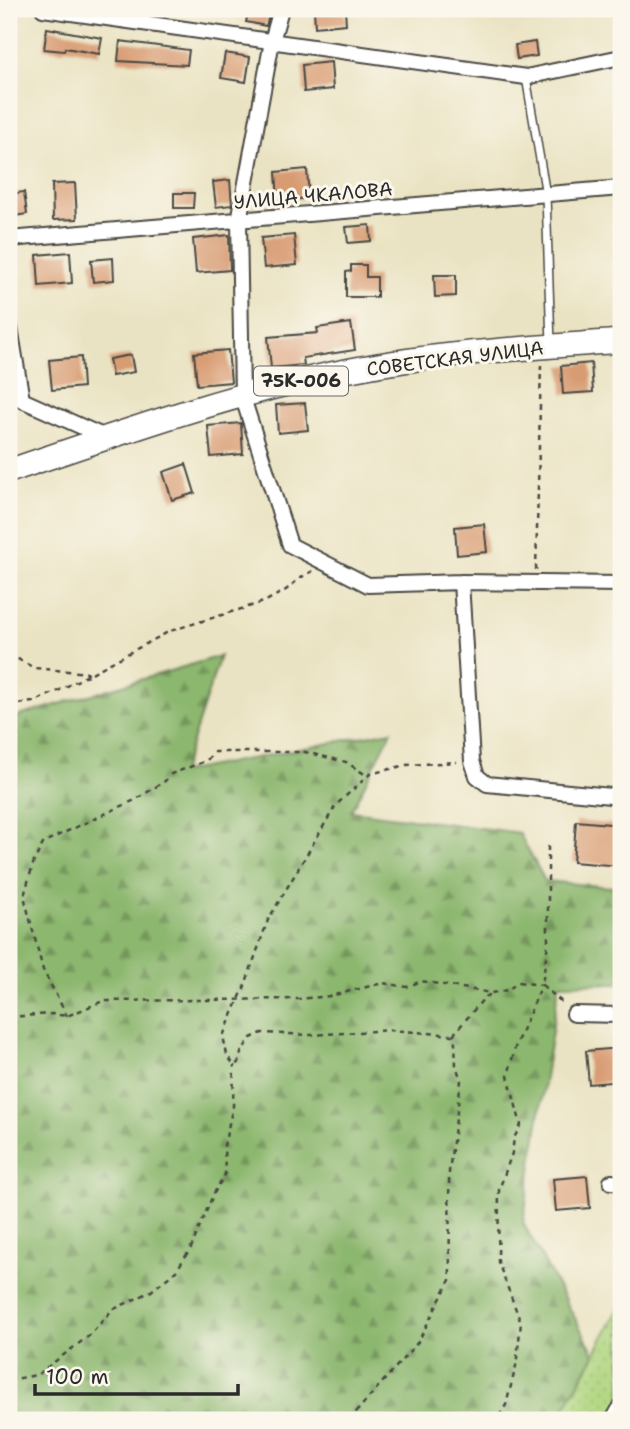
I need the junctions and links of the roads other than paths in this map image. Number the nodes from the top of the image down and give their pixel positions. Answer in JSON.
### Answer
{"nodes":[{"id":1,"x":43,"y":9,"type":"edge"},
{"id":2,"x":281,"y":9,"type":"edge"},
{"id":3,"x":272,"y":41,"type":"junction"},
{"id":4,"x":621,"y":57,"type":"edge"},
{"id":5,"x":526,"y":77,"type":"junction"},
{"id":6,"x":621,"y":188,"type":"edge"},
{"id":7,"x":546,"y":195,"type":"junction"},
{"id":8,"x":239,"y":221,"type":"junction"},
{"id":9,"x":9,"y":239,"type":"edge"},
{"id":10,"x":9,"y":321,"type":"edge"},
{"id":11,"x":613,"y":342,"type":"edge"},
{"id":12,"x":546,"y":353,"type":"junction"},
{"id":13,"x":242,"y":395,"type":"junction"},
{"id":14,"x":107,"y":438,"type":"junction"},
{"id":15,"x":9,"y":471,"type":"edge"},
{"id":16,"x":461,"y":582,"type":"junction"},
{"id":17,"x":621,"y":584,"type":"edge"},
{"id":18,"x":621,"y":797,"type":"edge"},
{"id":19,"x":574,"y":1014,"type":"road end"},
{"id":20,"x":621,"y":1015,"type":"edge"},
{"id":21,"x":621,"y":1406,"type":"edge"},
{"id":22,"x":613,"y":1420,"type":"edge"}],
"edges":[{"from":1,"to":3,"type":"street"},
{"from":2,"to":3,"type":"street"},
{"from":3,"to":5,"type":"street"},
{"from":3,"to":8,"type":"street"},
{"from":4,"to":5,"type":"street"},
{"from":5,"to":7,"type":"lane"},
{"from":6,"to":7,"type":"street","name":"УЛИЦА ЧКАЛОВА"},
{"from":7,"to":8,"type":"street","name":"УЛИЦА ЧКАЛОВА"},
{"from":7,"to":12,"type":"lane"},
{"from":8,"to":9,"type":"street","name":"УЛИЦА ЧКАЛОВА"},
{"from":8,"to":13,"type":"street"},
{"from":10,"to":14,"type":"street"},
{"from":11,"to":12,"type":"main road","name":"СОВЕТСКАЯ УЛИЦА","number":"75К-006"},
{"from":12,"to":13,"type":"main road","name":"СОВЕТСКАЯ УЛИЦА","number":"75К-006"},
{"from":13,"to":14,"type":"main road","name":"СОВЕТСКАЯ УЛИЦА","number":"75К-006"},
{"from":13,"to":16,"type":"street"},
{"from":14,"to":15,"type":"main road","name":"СОВЕТСКАЯ УЛИЦА","number":"75К-006"},
{"from":16,"to":17,"type":"street"},
{"from":16,"to":18,"type":"street"},
{"from":19,"to":20,"type":"street"},
{"from":21,"to":22,"type":"street"}]}
